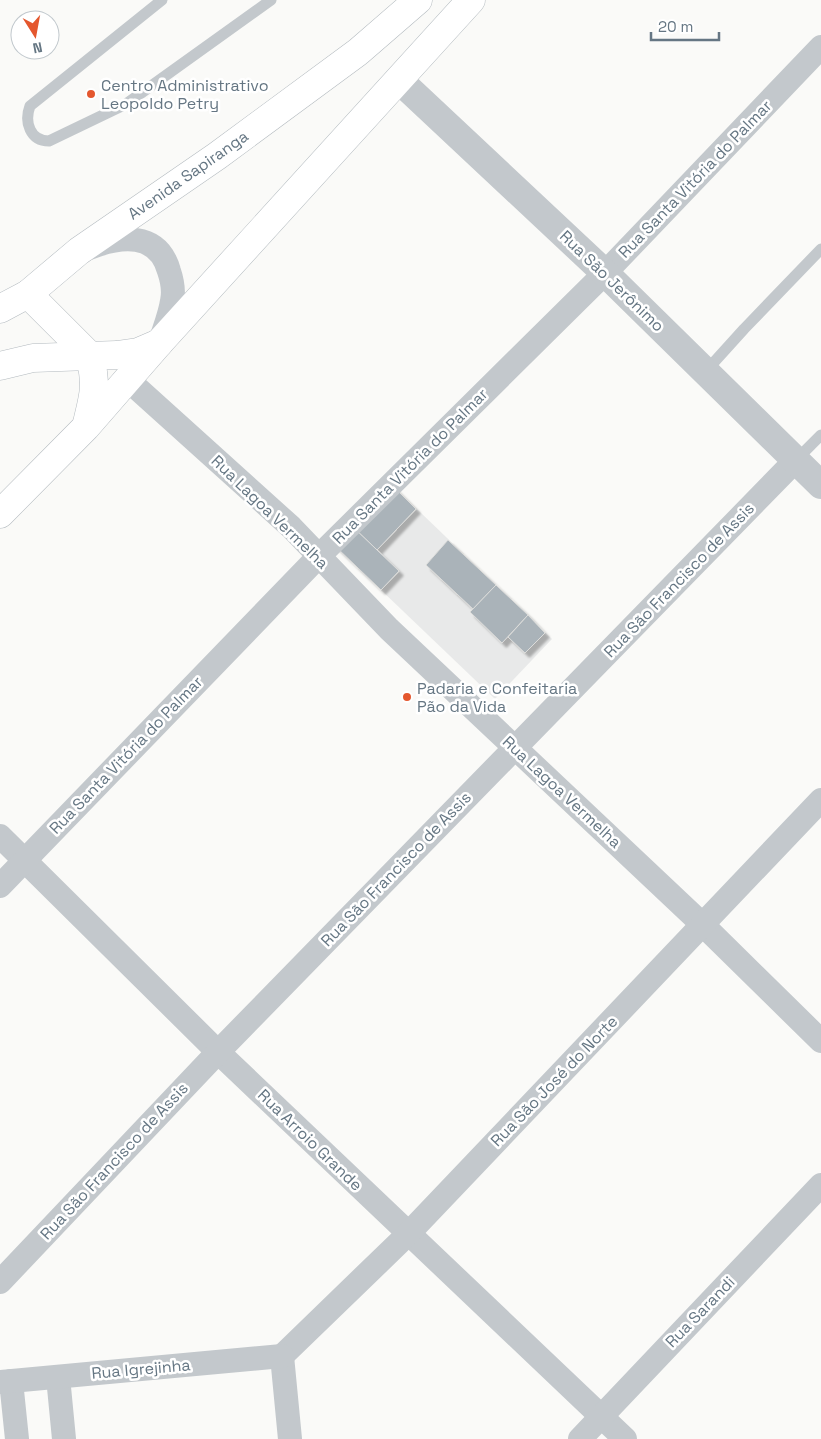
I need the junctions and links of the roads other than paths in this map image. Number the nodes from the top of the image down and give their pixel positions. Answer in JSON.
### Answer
{"nodes":[{"id":1,"x":162,"y":0,"type":"edge"},
{"id":2,"x":271,"y":0,"type":"edge"},
{"id":3,"x":418,"y":0,"type":"edge"},
{"id":4,"x":471,"y":0,"type":"edge"},
{"id":5,"x":821,"y":47,"type":"edge"},
{"id":6,"x":399,"y":80,"type":"junction"},
{"id":7,"x":821,"y":250,"type":"edge"},
{"id":8,"x":79,"y":251,"type":"junction"},
{"id":9,"x":605,"y":273,"type":"junction"},
{"id":10,"x":28,"y":294,"type":"junction"},
{"id":11,"x":0,"y":309,"type":"edge"},
{"id":12,"x":160,"y":342,"type":"junction"},
{"id":13,"x":90,"y":356,"type":"junction"},
{"id":14,"x":0,"y":366,"type":"edge"},
{"id":15,"x":706,"y":371,"type":"junction"},
{"id":16,"x":128,"y":380,"type":"junction"},
{"id":17,"x":86,"y":427,"type":"junction"},
{"id":18,"x":821,"y":435,"type":"edge"},
{"id":19,"x":795,"y":461,"type":"junction"},
{"id":20,"x":821,"y":485,"type":"edge"},
{"id":21,"x":0,"y":514,"type":"edge"},
{"id":22,"x":319,"y":556,"type":"junction"},
{"id":23,"x":514,"y":749,"type":"junction"},
{"id":24,"x":821,"y":800,"type":"edge"},
{"id":25,"x":0,"y":836,"type":"edge"},
{"id":26,"x":25,"y":860,"type":"junction"},
{"id":27,"x":0,"y":886,"type":"edge"},
{"id":28,"x":702,"y":925,"type":"junction"},
{"id":29,"x":821,"y":1041,"type":"edge"},
{"id":30,"x":218,"y":1052,"type":"junction"},
{"id":31,"x":821,"y":1185,"type":"edge"},
{"id":32,"x":408,"y":1234,"type":"junction"},
{"id":33,"x":0,"y":1282,"type":"edge"},
{"id":34,"x":282,"y":1356,"type":"junction"},
{"id":35,"x":58,"y":1377,"type":"junction"},
{"id":36,"x":5,"y":1382,"type":"edge"},
{"id":37,"x":600,"y":1416,"type":"junction"},
{"id":38,"x":17,"y":1439,"type":"edge"},
{"id":39,"x":64,"y":1439,"type":"edge"},
{"id":40,"x":290,"y":1439,"type":"edge"},
{"id":41,"x":580,"y":1439,"type":"edge"},
{"id":42,"x":625,"y":1439,"type":"edge"}],
"edges":[{"from":1,"to":2,"type":"lane"},
{"from":3,"to":8,"type":"main road","name":"Avenida Sapiranga"},
{"from":4,"to":6,"type":"main road"},
{"from":5,"to":9,"type":"street","name":"Rua Santa Vitória do Palmar"},
{"from":6,"to":9,"type":"street","name":"Rua São Jerônimo"},
{"from":6,"to":12,"type":"main road"},
{"from":7,"to":15,"type":"lane"},
{"from":8,"to":10,"type":"main road","name":"Avenida Sapiranga"},
{"from":8,"to":12,"type":"street"},
{"from":9,"to":15,"type":"street","name":"Rua São Jerônimo"},
{"from":9,"to":22,"type":"street","name":"Rua Santa Vitória do Palmar"},
{"from":10,"to":11,"type":"main road","name":"Avenida Sapiranga"},
{"from":10,"to":13,"type":"main road"},
{"from":12,"to":13,"type":"main road"},
{"from":12,"to":16,"type":"main road"},
{"from":13,"to":14,"type":"main road"},
{"from":13,"to":17,"type":"main road"},
{"from":15,"to":19,"type":"street","name":"Rua São Jerônimo"},
{"from":16,"to":17,"type":"main road"},
{"from":16,"to":22,"type":"street","name":"Rua Lagoa Vermelha"},
{"from":17,"to":21,"type":"main road"},
{"from":18,"to":19,"type":"lane"},
{"from":19,"to":20,"type":"street","name":"Rua São Jerônimo"},
{"from":19,"to":23,"type":"street","name":"Rua São Francisco de Assis"},
{"from":22,"to":23,"type":"street","name":"Rua Lagoa Vermelha"},
{"from":22,"to":26,"type":"street","name":"Rua Santa Vitória do Palmar"},
{"from":23,"to":28,"type":"street","name":"Rua Lagoa Vermelha"},
{"from":23,"to":30,"type":"street","name":"Rua São Francisco de Assis"},
{"from":24,"to":28,"type":"street","name":"Rua São José do Norte"},
{"from":25,"to":26,"type":"street","name":"Rua Arroio Grande"},
{"from":26,"to":27,"type":"street","name":"Rua Santa Vitória do Palmar"},
{"from":26,"to":30,"type":"street","name":"Rua Arroio Grande"},
{"from":28,"to":29,"type":"street","name":"Rua Lagoa Vermelha"},
{"from":28,"to":32,"type":"street","name":"Rua São José do Norte"},
{"from":30,"to":32,"type":"street","name":"Rua Arroio Grande"},
{"from":30,"to":33,"type":"street","name":"Rua São Francisco de Assis"},
{"from":31,"to":37,"type":"street","name":"Rua Sarandi"},
{"from":32,"to":34,"type":"street","name":"Rua São José do Norte"},
{"from":32,"to":37,"type":"street","name":"Rua Arroio Grande"},
{"from":34,"to":35,"type":"street","name":"Rua Igrejinha"},
{"from":34,"to":40,"type":"street"},
{"from":35,"to":36,"type":"street","name":"Rua Igrejinha"},
{"from":35,"to":39,"type":"street"},
{"from":36,"to":38,"type":"street"},
{"from":37,"to":41,"type":"street","name":"Rua Sarandi"},
{"from":37,"to":42,"type":"street","name":"Rua Arroio Grande"}]}
